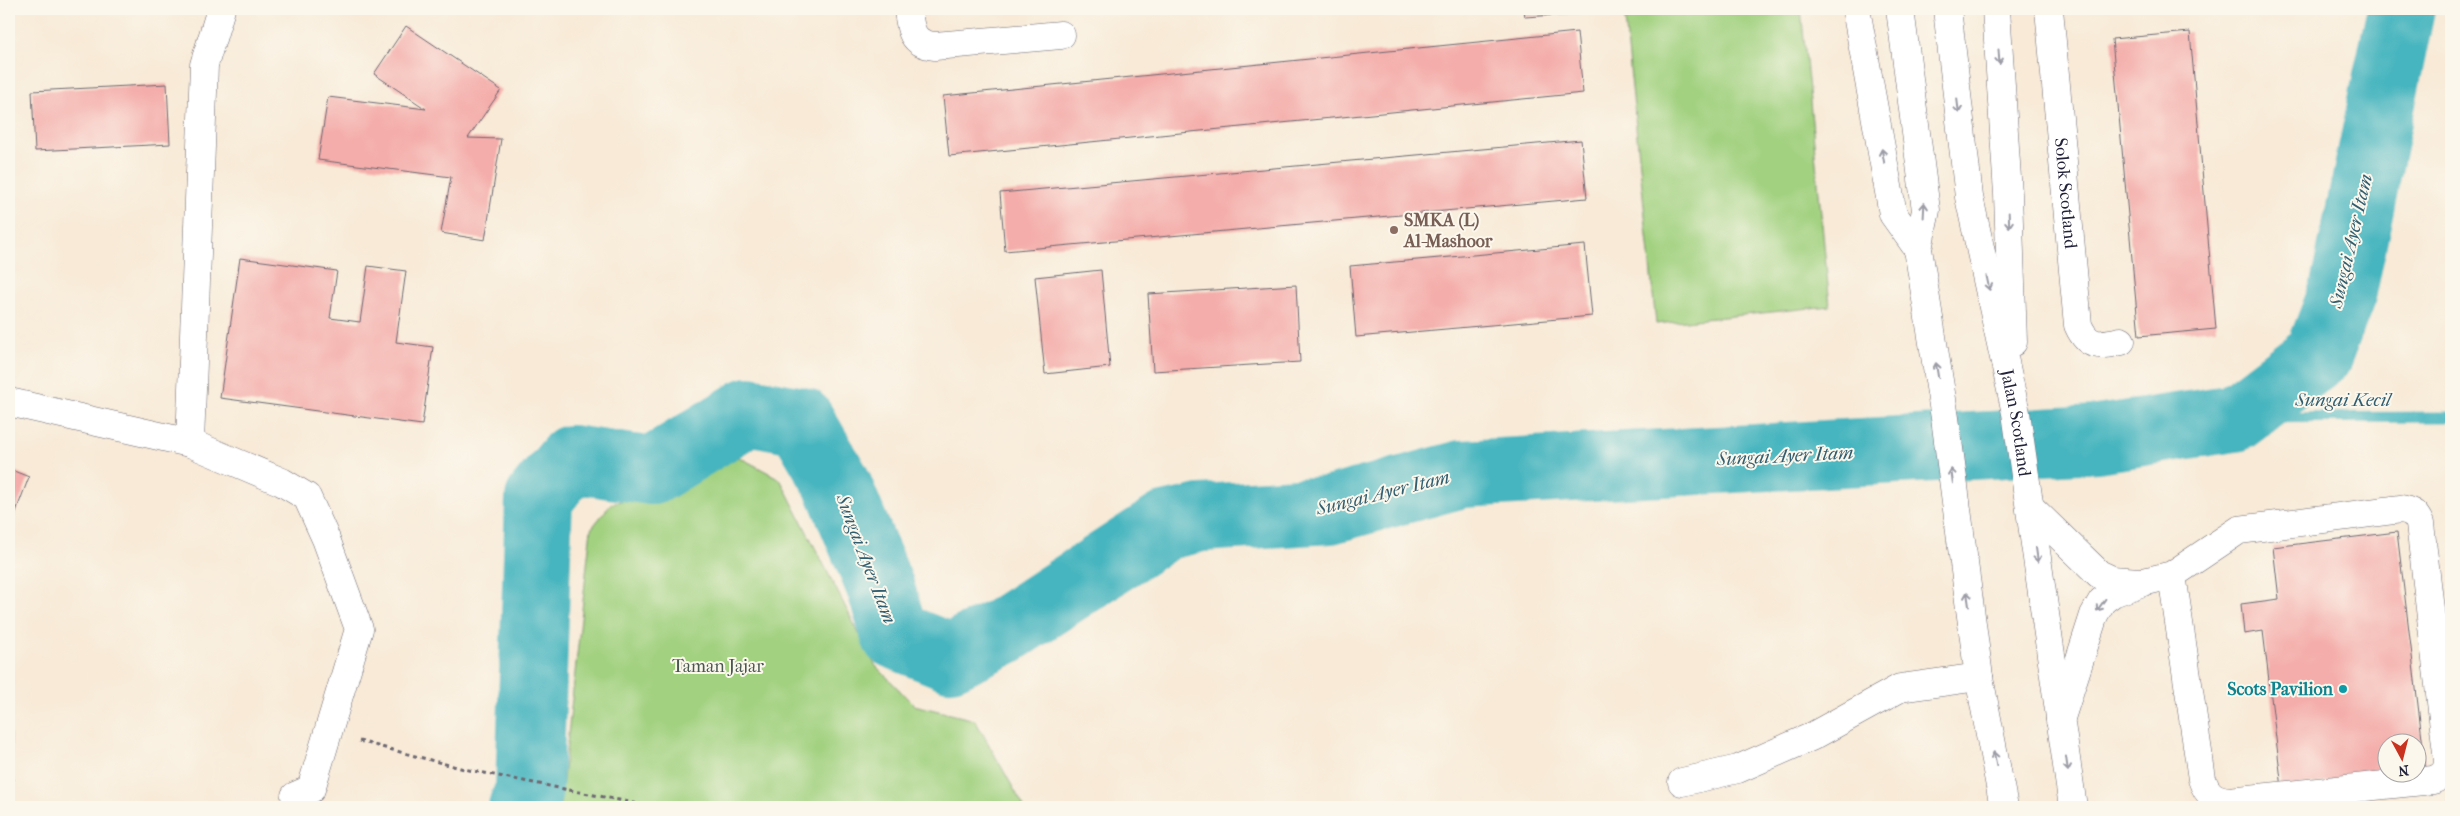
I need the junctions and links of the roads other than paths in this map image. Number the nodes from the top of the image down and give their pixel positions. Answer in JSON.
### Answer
{"nodes":[{"id":1,"x":221,"y":9,"type":"edge"},
{"id":2,"x":908,"y":9,"type":"edge"},
{"id":3,"x":1856,"y":9,"type":"edge"},
{"id":4,"x":1900,"y":9,"type":"edge"},
{"id":5,"x":1947,"y":9,"type":"edge"},
{"id":6,"x":1996,"y":9,"type":"edge"},
{"id":7,"x":2049,"y":9,"type":"edge"},
{"id":8,"x":1061,"y":35,"type":"dead end"},
{"id":9,"x":1918,"y":249,"type":"junction"},
{"id":10,"x":2121,"y":341,"type":"dead end"},
{"id":11,"x":9,"y":402,"type":"edge"},
{"id":12,"x":2016,"y":413,"type":"junction"},
{"id":13,"x":190,"y":443,"type":"junction"},
{"id":14,"x":2029,"y":499,"type":"junction"},
{"id":15,"x":2172,"y":575,"type":"junction"},
{"id":16,"x":2143,"y":582,"type":"junction"},
{"id":17,"x":1979,"y":677,"type":"junction"},
{"id":18,"x":2060,"y":721,"type":"junction"},
{"id":19,"x":1682,"y":782,"type":"dead end"},
{"id":20,"x":295,"y":796,"type":"dead end"},
{"id":21,"x":2004,"y":807,"type":"edge"},
{"id":22,"x":2073,"y":807,"type":"edge"}],
"edges":[{"from":1,"to":13,"type":"main road"},
{"from":2,"to":8,"type":"main road"},
{"from":9,"to":3,"type":"main road","one_way":true},
{"from":9,"to":4,"type":"main road","one_way":true},
{"from":5,"to":12,"type":"main road","name":"Jalan Scotland","one_way":true},
{"from":6,"to":12,"type":"main road","one_way":true},
{"from":7,"to":10,"type":"main road","name":"Solok Scotland"},
{"from":17,"to":9,"type":"main road","one_way":true},
{"from":11,"to":13,"type":"main road"},
{"from":12,"to":14,"type":"main road","name":"Jalan Scotland"},
{"from":13,"to":20,"type":"main road"},
{"from":14,"to":16,"type":"main road"},
{"from":14,"to":18,"type":"main road","name":"Jalan Scotland","one_way":true},
{"from":15,"to":15,"type":"main road"},
{"from":15,"to":16,"type":"main road"},
{"from":16,"to":18,"type":"main road","one_way":true},
{"from":17,"to":19,"type":"main road"},
{"from":21,"to":17,"type":"main road","one_way":true},
{"from":18,"to":22,"type":"main road","name":"Jalan Scotland","one_way":true}]}
